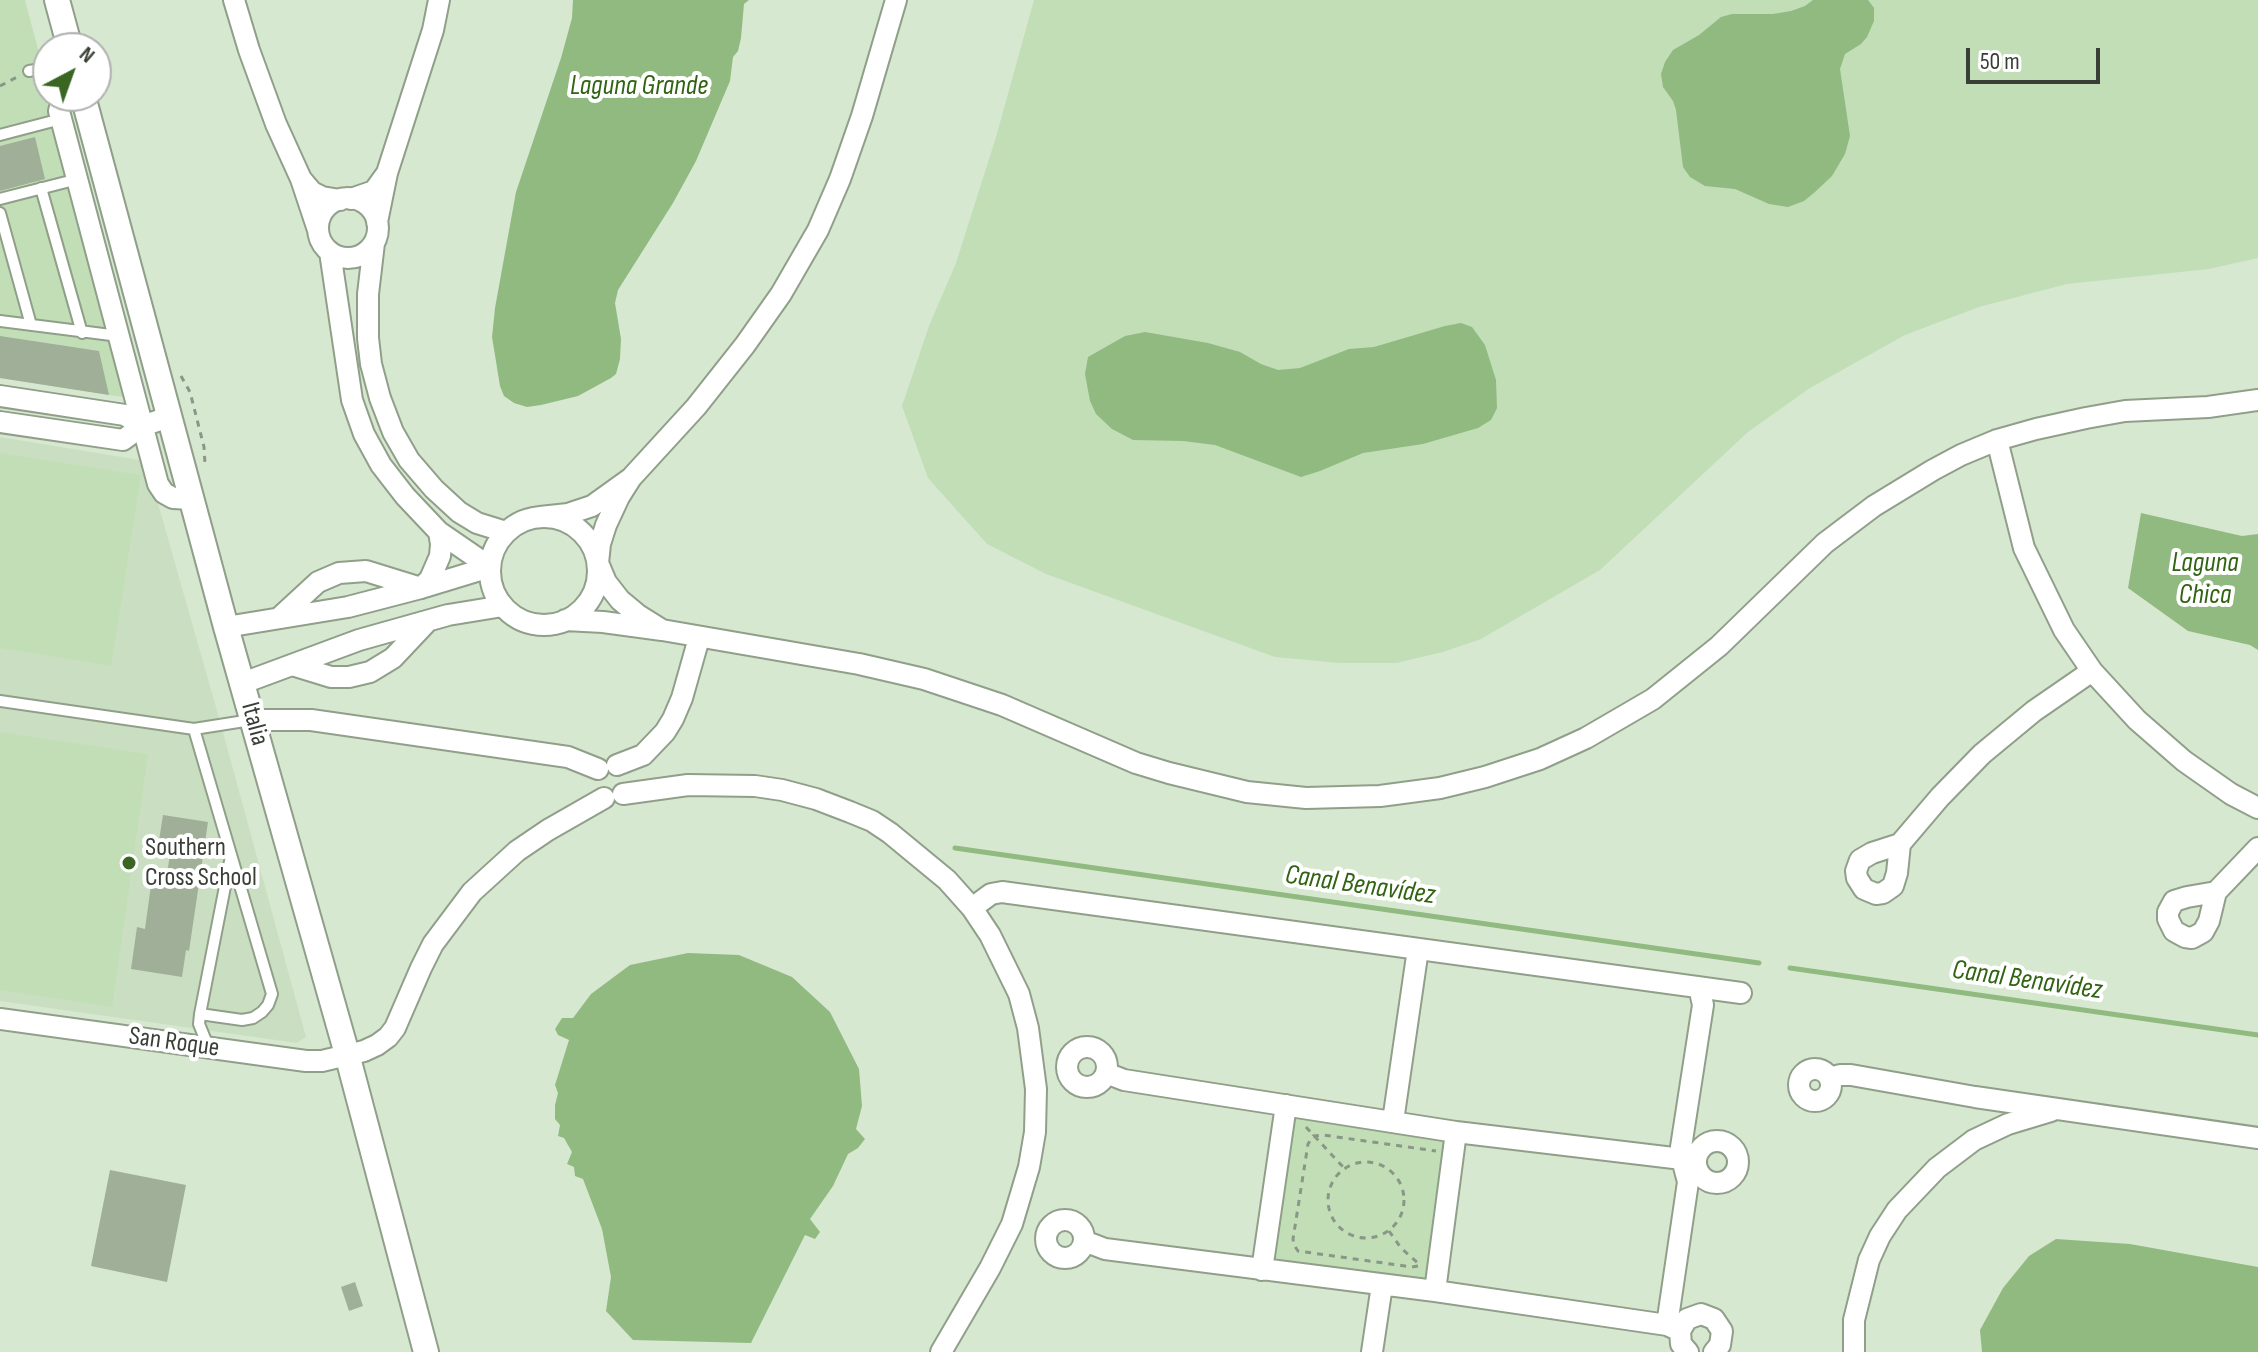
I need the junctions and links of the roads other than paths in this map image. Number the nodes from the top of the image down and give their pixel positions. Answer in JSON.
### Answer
{"nodes":[{"id":1,"x":57,"y":0,"type":"edge"},
{"id":2,"x":234,"y":0,"type":"edge"},
{"id":3,"x":439,"y":0,"type":"edge"},
{"id":4,"x":896,"y":0,"type":"edge"},
{"id":5,"x":66,"y":32,"type":"edge"},
{"id":6,"x":29,"y":71,"type":"road end"},
{"id":7,"x":32,"y":71,"type":"edge"},
{"id":8,"x":59,"y":112,"type":"edge"},
{"id":9,"x":87,"y":112,"type":"edge"},
{"id":10,"x":61,"y":119,"type":"junction"},
{"id":11,"x":0,"y":135,"type":"edge"},
{"id":12,"x":387,"y":173,"type":"junction"},
{"id":13,"x":78,"y":179,"type":"junction"},
{"id":14,"x":301,"y":179,"type":"junction"},
{"id":15,"x":41,"y":188,"type":"junction"},
{"id":16,"x":0,"y":199,"type":"edge"},
{"id":17,"x":346,"y":199,"type":"junction"},
{"id":18,"x":0,"y":213,"type":"edge"},
{"id":19,"x":318,"y":232,"type":"junction"},
{"id":20,"x":375,"y":233,"type":"junction"},
{"id":21,"x":330,"y":252,"type":"junction"},
{"id":22,"x":0,"y":321,"type":"edge"},
{"id":23,"x":31,"y":325,"type":"junction"},
{"id":24,"x":82,"y":333,"type":"junction"},
{"id":25,"x":119,"y":336,"type":"junction"},
{"id":26,"x":0,"y":396,"type":"edge"},
{"id":27,"x":2258,"y":400,"type":"edge"},
{"id":28,"x":169,"y":417,"type":"junction"},
{"id":29,"x":0,"y":422,"type":"edge"},
{"id":30,"x":142,"y":426,"type":"junction"},
{"id":31,"x":1997,"y":440,"type":"junction"},
{"id":32,"x":631,"y":478,"type":"junction"},
{"id":33,"x":192,"y":499,"type":"junction"},
{"id":34,"x":540,"y":517,"type":"junction"},
{"id":35,"x":439,"y":532,"type":"junction"},
{"id":36,"x":506,"y":532,"type":"junction"},
{"id":37,"x":598,"y":563,"type":"junction"},
{"id":38,"x":490,"y":567,"type":"junction"},
{"id":39,"x":421,"y":588,"type":"junction"},
{"id":40,"x":503,"y":606,"type":"junction"},
{"id":41,"x":280,"y":617,"type":"junction"},
{"id":42,"x":565,"y":620,"type":"junction"},
{"id":43,"x":428,"y":621,"type":"junction"},
{"id":44,"x":226,"y":627,"type":"junction"},
{"id":45,"x":662,"y":630,"type":"junction"},
{"id":46,"x":699,"y":638,"type":"junction"},
{"id":47,"x":292,"y":665,"type":"junction"},
{"id":48,"x":2092,"y":671,"type":"junction"},
{"id":49,"x":243,"y":683,"type":"junction"},
{"id":50,"x":0,"y":701,"type":"edge"},
{"id":51,"x":253,"y":720,"type":"junction"},
{"id":52,"x":194,"y":729,"type":"junction"},
{"id":53,"x":612,"y":768,"type":"junction"},
{"id":54,"x":688,"y":785,"type":"junction"},
{"id":55,"x":614,"y":796,"type":"junction"},
{"id":56,"x":2258,"y":808,"type":"edge"},
{"id":57,"x":1900,"y":844,"type":"dead end"},
{"id":58,"x":2258,"y":848,"type":"edge"},
{"id":59,"x":231,"y":856,"type":"junction"},
{"id":60,"x":2216,"y":892,"type":"dead end"},
{"id":61,"x":972,"y":908,"type":"junction"},
{"id":62,"x":1418,"y":949,"type":"junction"},
{"id":63,"x":1699,"y":987,"type":"junction"},
{"id":64,"x":1741,"y":993,"type":"dead end"},
{"id":65,"x":200,"y":1014,"type":"junction"},
{"id":66,"x":0,"y":1019,"type":"edge"},
{"id":67,"x":209,"y":1048,"type":"junction"},
{"id":68,"x":347,"y":1054,"type":"junction"},
{"id":69,"x":1106,"y":1073,"type":"dead end"},
{"id":70,"x":1830,"y":1078,"type":"dead end"},
{"id":71,"x":1975,"y":1097,"type":"junction"},
{"id":72,"x":1286,"y":1105,"type":"junction"},
{"id":73,"x":2059,"y":1110,"type":"junction"},
{"id":74,"x":1393,"y":1121,"type":"junction"},
{"id":75,"x":1456,"y":1132,"type":"junction"},
{"id":76,"x":2258,"y":1138,"type":"edge"},
{"id":77,"x":1974,"y":1140,"type":"junction"},
{"id":78,"x":1689,"y":1159,"type":"junction"},
{"id":79,"x":1013,"y":1219,"type":"junction"},
{"id":80,"x":1262,"y":1270,"type":"junction"},
{"id":81,"x":1382,"y":1285,"type":"junction"},
{"id":82,"x":1435,"y":1291,"type":"junction"},
{"id":83,"x":1673,"y":1328,"type":"junction"},
{"id":84,"x":426,"y":1352,"type":"edge"},
{"id":85,"x":941,"y":1352,"type":"edge"},
{"id":86,"x":1372,"y":1352,"type":"edge"},
{"id":87,"x":1688,"y":1352,"type":"edge"},
{"id":88,"x":1714,"y":1352,"type":"edge"},
{"id":89,"x":1854,"y":1352,"type":"edge"}],
"edges":[{"from":1,"to":5,"type":"street"},
{"from":2,"to":14,"type":"street"},
{"from":3,"to":12,"type":"street"},
{"from":4,"to":32,"type":"street"},
{"from":6,"to":7,"type":"lane"},
{"from":8,"to":10,"type":"street"},
{"from":9,"to":28,"type":"street","name":"Italia"},
{"from":10,"to":11,"type":"lane"},
{"from":10,"to":13,"type":"street"},
{"from":12,"to":17,"type":"street"},
{"from":12,"to":20,"type":"street"},
{"from":13,"to":15,"type":"lane"},
{"from":13,"to":25,"type":"street"},
{"from":14,"to":17,"type":"street"},
{"from":14,"to":19,"type":"street"},
{"from":15,"to":16,"type":"lane"},
{"from":15,"to":24,"type":"lane"},
{"from":17,"to":19,"type":"street"},
{"from":17,"to":20,"type":"street"},
{"from":18,"to":23,"type":"lane"},
{"from":19,"to":21,"type":"street"},
{"from":20,"to":21,"type":"street"},
{"from":20,"to":36,"type":"street"},
{"from":21,"to":35,"type":"street"},
{"from":22,"to":23,"type":"lane"},
{"from":23,"to":24,"type":"lane"},
{"from":24,"to":25,"type":"lane"},
{"from":25,"to":30,"type":"street"},
{"from":26,"to":30,"type":"street"},
{"from":27,"to":31,"type":"street"},
{"from":28,"to":30,"type":"street"},
{"from":28,"to":33,"type":"street","name":"Italia"},
{"from":29,"to":30,"type":"street"},
{"from":30,"to":33,"type":"street"},
{"from":31,"to":46,"type":"street"},
{"from":31,"to":48,"type":"street"},
{"from":32,"to":34,"type":"street"},
{"from":32,"to":37,"type":"street"},
{"from":33,"to":44,"type":"street","name":"Italia"},
{"from":34,"to":36,"type":"street"},
{"from":34,"to":37,"type":"street"},
{"from":35,"to":38,"type":"street"},
{"from":35,"to":39,"type":"street"},
{"from":36,"to":38,"type":"street"},
{"from":37,"to":42,"type":"street"},
{"from":37,"to":45,"type":"street"},
{"from":38,"to":39,"type":"street"},
{"from":38,"to":40,"type":"street"},
{"from":39,"to":41,"type":"street"},
{"from":39,"to":41,"type":"street"},
{"from":40,"to":42,"type":"street"},
{"from":40,"to":43,"type":"street"},
{"from":41,"to":44,"type":"street"},
{"from":42,"to":45,"type":"street"},
{"from":43,"to":47,"type":"street"},
{"from":43,"to":47,"type":"street"},
{"from":44,"to":49,"type":"street","name":"Italia"},
{"from":45,"to":46,"type":"street"},
{"from":46,"to":53,"type":"street"},
{"from":47,"to":49,"type":"street"},
{"from":48,"to":56,"type":"street"},
{"from":48,"to":57,"type":"street"},
{"from":49,"to":51,"type":"street","name":"Italia"},
{"from":50,"to":52,"type":"lane"},
{"from":51,"to":52,"type":"lane"},
{"from":51,"to":53,"type":"street"},
{"from":51,"to":68,"type":"street","name":"Italia"},
{"from":52,"to":59,"type":"lane"},
{"from":53,"to":54,"type":"street"},
{"from":53,"to":55,"type":"street"},
{"from":53,"to":55,"type":"street"},
{"from":54,"to":55,"type":"street"},
{"from":54,"to":61,"type":"street"},
{"from":55,"to":68,"type":"street","name":"San Roque"},
{"from":58,"to":60,"type":"street"},
{"from":59,"to":65,"type":"lane"},
{"from":59,"to":65,"type":"lane"},
{"from":61,"to":62,"type":"street"},
{"from":61,"to":79,"type":"street"},
{"from":62,"to":63,"type":"street"},
{"from":62,"to":74,"type":"street"},
{"from":63,"to":64,"type":"street"},
{"from":63,"to":78,"type":"street"},
{"from":65,"to":67,"type":"lane"},
{"from":66,"to":67,"type":"street","name":"San Roque"},
{"from":67,"to":68,"type":"street","name":"San Roque"},
{"from":68,"to":84,"type":"street","name":"Italia"},
{"from":69,"to":72,"type":"street"},
{"from":70,"to":71,"type":"street"},
{"from":71,"to":73,"type":"street"},
{"from":71,"to":77,"type":"street"},
{"from":72,"to":74,"type":"street"},
{"from":72,"to":80,"type":"street"},
{"from":73,"to":76,"type":"street"},
{"from":73,"to":77,"type":"street"},
{"from":74,"to":75,"type":"street"},
{"from":75,"to":78,"type":"street"},
{"from":75,"to":82,"type":"street"},
{"from":77,"to":89,"type":"street"},
{"from":78,"to":83,"type":"street"},
{"from":79,"to":80,"type":"street"},
{"from":79,"to":85,"type":"street"},
{"from":80,"to":81,"type":"street"},
{"from":81,"to":82,"type":"street"},
{"from":81,"to":86,"type":"street"},
{"from":82,"to":83,"type":"street"},
{"from":83,"to":87,"type":"street"},
{"from":83,"to":88,"type":"street"}]}
